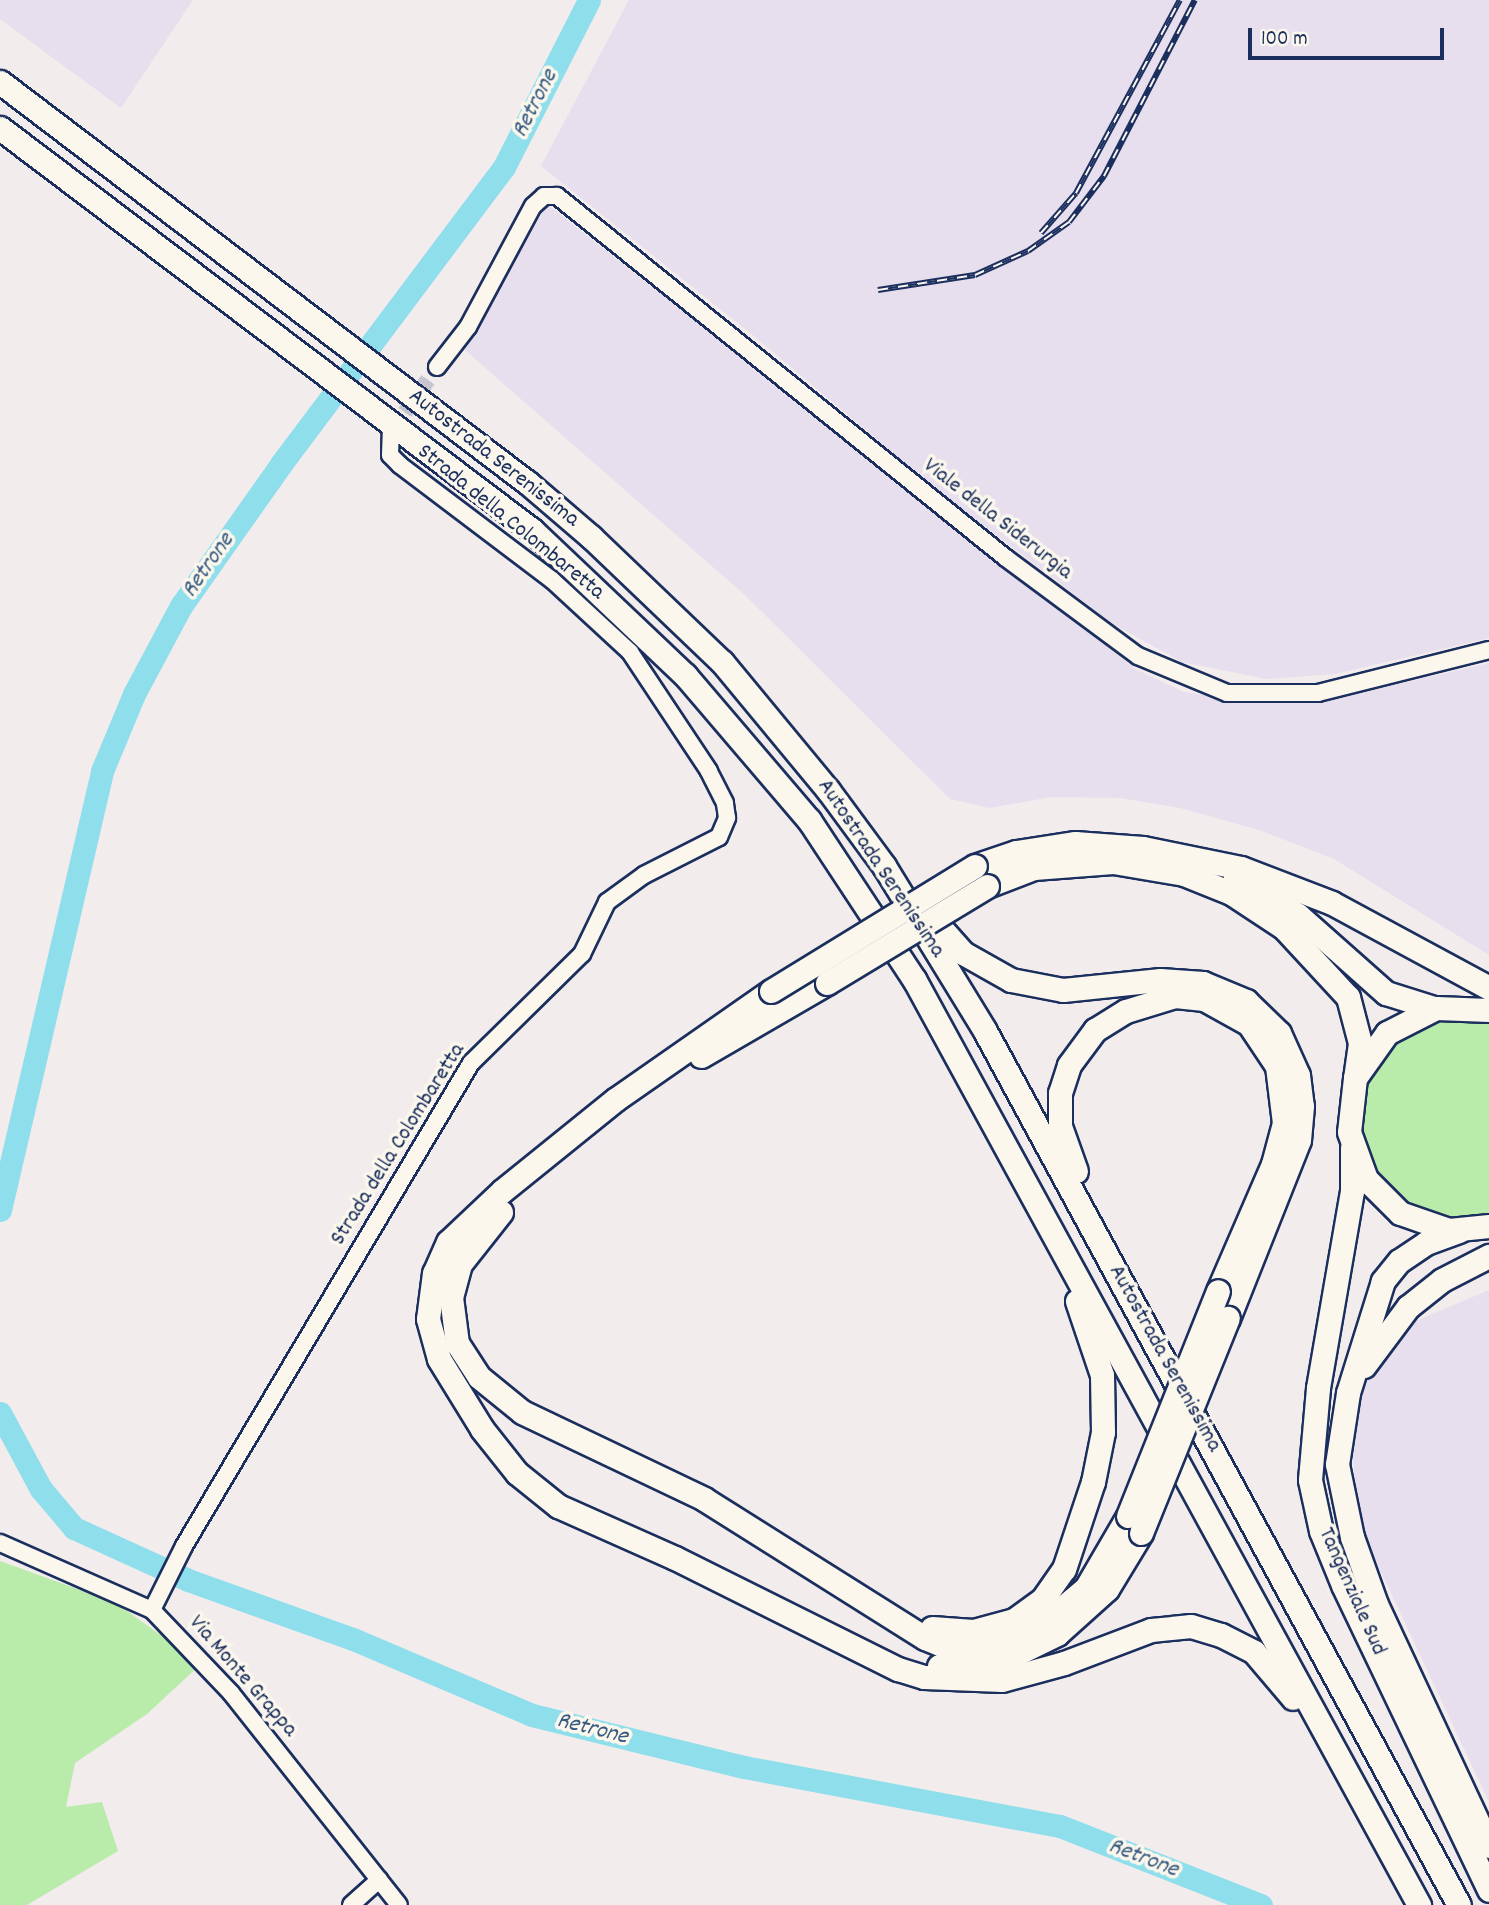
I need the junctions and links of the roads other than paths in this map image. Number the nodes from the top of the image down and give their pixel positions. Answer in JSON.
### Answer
{"nodes":[{"id":1,"x":0,"y":82,"type":"edge"},
{"id":2,"x":0,"y":128,"type":"edge"},
{"id":3,"x":437,"y":367,"type":"tunnel mouth"},
{"id":4,"x":391,"y":432,"type":"dead end"},
{"id":5,"x":1489,"y":650,"type":"edge"},
{"id":6,"x":722,"y":662,"type":"junction"},
{"id":7,"x":1177,"y":854,"type":"junction"},
{"id":8,"x":981,"y":876,"type":"junction"},
{"id":9,"x":1489,"y":988,"type":"edge"},
{"id":10,"x":927,"y":1003,"type":"junction"},
{"id":11,"x":1436,"y":1008,"type":"junction"},
{"id":12,"x":1489,"y":1010,"type":"edge"},
{"id":13,"x":1355,"y":1078,"type":"junction"},
{"id":14,"x":1352,"y":1148,"type":"junction"},
{"id":15,"x":1489,"y":1226,"type":"edge"},
{"id":16,"x":1459,"y":1231,"type":"junction"},
{"id":17,"x":1489,"y":1256,"type":"edge"},
{"id":18,"x":1348,"y":1393,"type":"junction"},
{"id":19,"x":1134,"y":1525,"type":"junction"},
{"id":20,"x":1261,"y":1535,"type":"junction"},
{"id":21,"x":0,"y":1543,"type":"edge"},
{"id":22,"x":858,"y":1597,"type":"junction"},
{"id":23,"x":152,"y":1610,"type":"junction"},
{"id":24,"x":870,"y":1657,"type":"junction"},
{"id":25,"x":1479,"y":1838,"type":"edge"},
{"id":26,"x":379,"y":1880,"type":"junction"},
{"id":27,"x":1489,"y":1890,"type":"edge"},
{"id":28,"x":351,"y":1905,"type":"edge"},
{"id":29,"x":400,"y":1905,"type":"edge"},
{"id":30,"x":1417,"y":1905,"type":"edge"},
{"id":31,"x":1459,"y":1905,"type":"edge"}],
"edges":[{"from":1,"to":6,"type":"highway","name":"Autostrada Serenissima"},
{"from":2,"to":10,"type":"highway","name":"Autostrada Serenissima"},
{"from":3,"to":5,"type":"street","name":"Viale della Siderurgia"},
{"from":4,"to":23,"type":"street","name":"Strada della Colombaretta"},
{"from":6,"to":19,"type":"highway","bridge":true},
{"from":6,"to":20,"type":"highway","name":"Autostrada Serenissima"},
{"from":7,"to":8,"type":"highway"},
{"from":7,"to":9,"type":"highway"},
{"from":7,"to":11,"type":"highway"},
{"from":8,"to":13,"type":"highway","name":"Tangenziale Sud"},
{"from":8,"to":22,"type":"highway","bridge":true},
{"from":8,"to":24,"type":"highway","bridge":true},
{"from":10,"to":22,"type":"highway"},
{"from":10,"to":30,"type":"highway","name":"Autostrada Serenissima"},
{"from":11,"to":12,"type":"highway"},
{"from":11,"to":13,"type":"highway"},
{"from":13,"to":14,"type":"highway","name":"Tangenziale Sud"},
{"from":14,"to":16,"type":"highway"},
{"from":14,"to":25,"type":"highway","name":"Tangenziale Sud"},
{"from":15,"to":16,"type":"highway"},
{"from":16,"to":18,"type":"highway","name":"Tangenziale Sud"},
{"from":17,"to":18,"type":"highway"},
{"from":18,"to":25,"type":"highway","name":"Tangenziale Sud"},
{"from":19,"to":20,"type":"highway","bridge":true},
{"from":19,"to":22,"type":"highway"},
{"from":19,"to":24,"type":"highway"},
{"from":20,"to":31,"type":"highway","name":"Autostrada Serenissima"},
{"from":21,"to":23,"type":"street","name":"Via Monte Grappa"},
{"from":23,"to":26,"type":"street","name":"Via Monte Grappa"},
{"from":24,"to":30,"type":"highway"},
{"from":25,"to":27,"type":"highway","name":"Tangenziale Sud"},
{"from":26,"to":28,"type":"street"},
{"from":26,"to":29,"type":"street","name":"Via Monte Grappa"}]}
